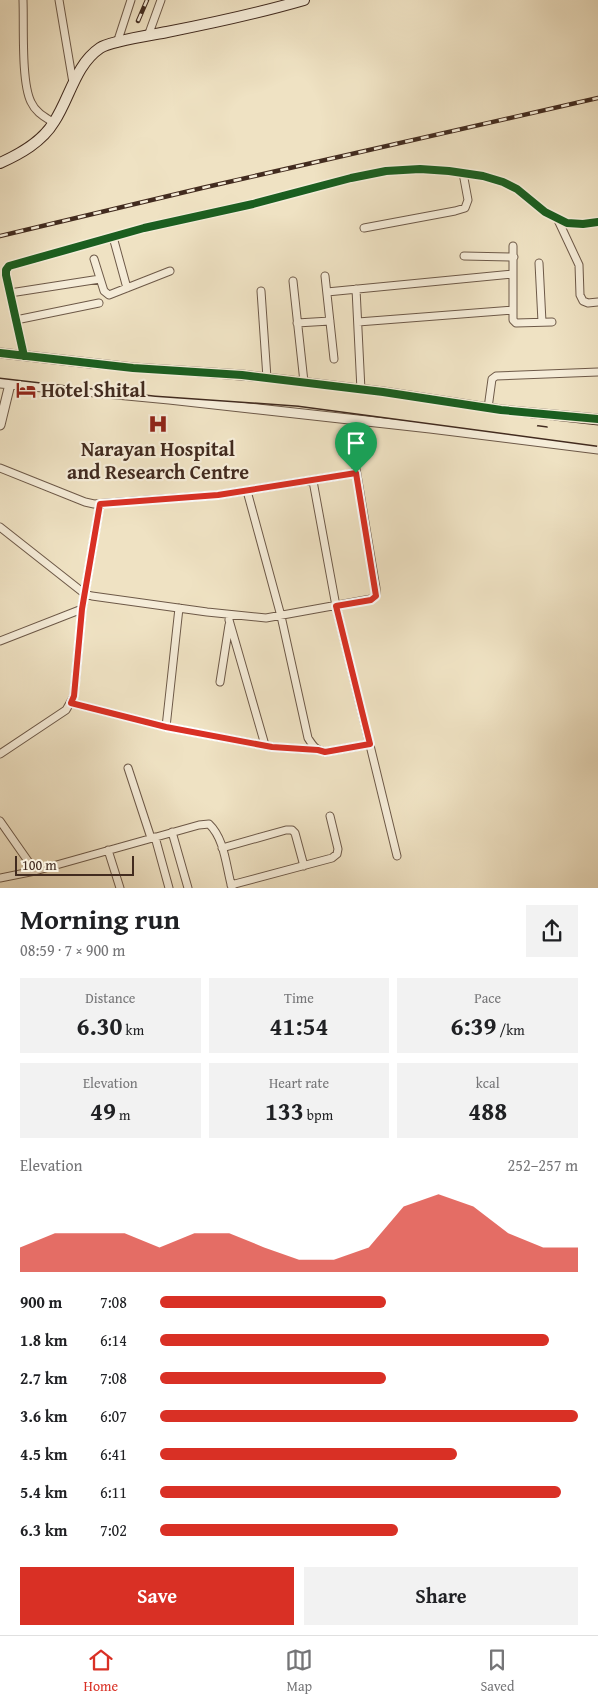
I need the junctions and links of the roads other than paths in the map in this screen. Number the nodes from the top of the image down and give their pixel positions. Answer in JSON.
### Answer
{"nodes":[{"id":1,"x":23,"y":0,"type":"edge"},
{"id":2,"x":60,"y":0,"type":"edge"},
{"id":3,"x":132,"y":0,"type":"edge"},
{"id":4,"x":161,"y":0,"type":"edge"},
{"id":5,"x":304,"y":0,"type":"edge"},
{"id":6,"x":148,"y":36,"type":"junction"},
{"id":7,"x":117,"y":43,"type":"junction"},
{"id":8,"x":73,"y":83,"type":"junction"},
{"id":9,"x":54,"y":123,"type":"junction"},
{"id":10,"x":0,"y":163,"type":"edge"},
{"id":11,"x":463,"y":173,"type":"junction"},
{"id":12,"x":557,"y":218,"type":"junction"},
{"id":13,"x":598,"y":222,"type":"edge"},
{"id":14,"x":364,"y":228,"type":"dead end"},
{"id":15,"x":113,"y":237,"type":"junction"},
{"id":16,"x":514,"y":246,"type":"dead end"},
{"id":17,"x":464,"y":256,"type":"dead end"},
{"id":18,"x":514,"y":257,"type":"junction"},
{"id":19,"x":94,"y":259,"type":"dead end"},
{"id":20,"x":539,"y":263,"type":"dead end"},
{"id":21,"x":170,"y":271,"type":"dead end"},
{"id":22,"x":513,"y":274,"type":"junction"},
{"id":23,"x":325,"y":276,"type":"dead end"},
{"id":24,"x":100,"y":279,"type":"junction"},
{"id":25,"x":293,"y":281,"type":"dead end"},
{"id":26,"x":127,"y":288,"type":"junction"},
{"id":27,"x":356,"y":289,"type":"junction"},
{"id":28,"x":262,"y":291,"type":"dead end"},
{"id":29,"x":327,"y":292,"type":"junction"},
{"id":30,"x":10,"y":293,"type":"junction"},
{"id":31,"x":598,"y":302,"type":"edge"},
{"id":32,"x":99,"y":303,"type":"dead end"},
{"id":33,"x":513,"y":310,"type":"junction"},
{"id":34,"x":16,"y":320,"type":"junction"},
{"id":35,"x":330,"y":321,"type":"junction"},
{"id":36,"x":358,"y":322,"type":"junction"},
{"id":37,"x":542,"y":322,"type":"junction"},
{"id":38,"x":552,"y":322,"type":"dead end"},
{"id":39,"x":297,"y":323,"type":"junction"},
{"id":40,"x":21,"y":356,"type":"junction"},
{"id":41,"x":2,"y":357,"type":"edge"},
{"id":42,"x":334,"y":359,"type":"dead end"},
{"id":43,"x":0,"y":372,"type":"edge"},
{"id":44,"x":598,"y":372,"type":"edge"},
{"id":45,"x":0,"y":377,"type":"edge"},
{"id":46,"x":267,"y":378,"type":"junction"},
{"id":47,"x":304,"y":382,"type":"junction"},
{"id":48,"x":0,"y":383,"type":"edge"},
{"id":49,"x":10,"y":384,"type":"junction"},
{"id":50,"x":361,"y":390,"type":"junction"},
{"id":51,"x":488,"y":408,"type":"junction"},
{"id":52,"x":598,"y":419,"type":"edge"},
{"id":53,"x":0,"y":425,"type":"edge"},
{"id":54,"x":598,"y":431,"type":"edge"},
{"id":55,"x":598,"y":440,"type":"edge"},
{"id":56,"x":598,"y":449,"type":"edge"},
{"id":57,"x":353,"y":451,"type":"dead end"},
{"id":58,"x":0,"y":468,"type":"edge"},
{"id":59,"x":356,"y":473,"type":"junction"},
{"id":60,"x":313,"y":481,"type":"junction"},
{"id":61,"x":247,"y":491,"type":"junction"},
{"id":62,"x":100,"y":504,"type":"junction"},
{"id":63,"x":0,"y":527,"type":"edge"},
{"id":64,"x":85,"y":594,"type":"junction"},
{"id":65,"x":336,"y":606,"type":"junction"},
{"id":66,"x":179,"y":608,"type":"junction"},
{"id":67,"x":82,"y":609,"type":"junction"},
{"id":68,"x":281,"y":616,"type":"junction"},
{"id":69,"x":230,"y":617,"type":"junction"},
{"id":70,"x":0,"y":641,"type":"edge"},
{"id":71,"x":220,"y":682,"type":"dead end"},
{"id":72,"x":71,"y":703,"type":"junction"},
{"id":73,"x":166,"y":727,"type":"junction"},
{"id":74,"x":370,"y":744,"type":"junction"},
{"id":75,"x":265,"y":745,"type":"junction"},
{"id":76,"x":318,"y":750,"type":"junction"},
{"id":77,"x":0,"y":754,"type":"edge"},
{"id":78,"x":128,"y":768,"type":"dead end"},
{"id":79,"x":330,"y":816,"type":"dead end"},
{"id":80,"x":0,"y":821,"type":"edge"},
{"id":81,"x":172,"y":832,"type":"junction"},
{"id":82,"x":153,"y":838,"type":"junction"},
{"id":83,"x":222,"y":848,"type":"junction"},
{"id":84,"x":108,"y":850,"type":"junction"},
{"id":85,"x":397,"y":856,"type":"dead end"},
{"id":86,"x":304,"y":866,"type":"junction"},
{"id":87,"x":35,"y":871,"type":"junction"},
{"id":88,"x":0,"y":878,"type":"edge"},
{"id":89,"x":231,"y":886,"type":"edge"},
{"id":90,"x":120,"y":888,"type":"edge"},
{"id":91,"x":169,"y":888,"type":"edge"},
{"id":92,"x":188,"y":888,"type":"edge"}],
"edges":[{"from":1,"to":9,"type":"street"},
{"from":2,"to":8,"type":"street"},
{"from":3,"to":7,"type":"street"},
{"from":4,"to":6,"type":"street"},
{"from":5,"to":6,"type":"main road"},
{"from":6,"to":7,"type":"main road"},
{"from":7,"to":8,"type":"main road"},
{"from":8,"to":9,"type":"main road"},
{"from":9,"to":10,"type":"main road"},
{"from":11,"to":12,"type":"street"},
{"from":11,"to":14,"type":"street"},
{"from":11,"to":15,"type":"street"},
{"from":12,"to":13,"type":"street"},
{"from":12,"to":31,"type":"street"},
{"from":15,"to":26,"type":"street"},
{"from":15,"to":30,"type":"street"},
{"from":16,"to":18,"type":"street"},
{"from":17,"to":18,"type":"street"},
{"from":18,"to":22,"type":"street"},
{"from":19,"to":24,"type":"street"},
{"from":20,"to":37,"type":"street"},
{"from":21,"to":26,"type":"street"},
{"from":22,"to":27,"type":"street"},
{"from":22,"to":33,"type":"street"},
{"from":23,"to":29,"type":"street"},
{"from":24,"to":26,"type":"street"},
{"from":24,"to":30,"type":"street"},
{"from":25,"to":39,"type":"street"},
{"from":27,"to":29,"type":"street"},
{"from":27,"to":36,"type":"street"},
{"from":28,"to":46,"type":"street"},
{"from":29,"to":35,"type":"street"},
{"from":30,"to":34,"type":"street"},
{"from":32,"to":34,"type":"street"},
{"from":33,"to":36,"type":"street"},
{"from":33,"to":37,"type":"street"},
{"from":34,"to":40,"type":"street"},
{"from":35,"to":39,"type":"street"},
{"from":35,"to":42,"type":"street"},
{"from":36,"to":50,"type":"street"},
{"from":37,"to":38,"type":"street"},
{"from":39,"to":47,"type":"street"},
{"from":40,"to":41,"type":"street"},
{"from":40,"to":46,"type":"street"},
{"from":40,"to":49,"type":"street"},
{"from":41,"to":45,"type":"street"},
{"from":41,"to":54,"type":"highway","bridge":true},
{"from":43,"to":55,"type":"highway","bridge":true},
{"from":44,"to":51,"type":"street"},
{"from":46,"to":47,"type":"street"},
{"from":47,"to":50,"type":"street"},
{"from":48,"to":49,"type":"street"},
{"from":49,"to":53,"type":"street"},
{"from":49,"to":56,"type":"street"},
{"from":50,"to":51,"type":"street"},
{"from":51,"to":52,"type":"street"},
{"from":57,"to":59,"type":"street"},
{"from":58,"to":62,"type":"street"},
{"from":59,"to":60,"type":"street"},
{"from":59,"to":65,"type":"street"},
{"from":60,"to":61,"type":"street"},
{"from":60,"to":65,"type":"street"},
{"from":61,"to":62,"type":"street"},
{"from":61,"to":68,"type":"street"},
{"from":62,"to":64,"type":"street"},
{"from":63,"to":64,"type":"street"},
{"from":64,"to":66,"type":"street"},
{"from":64,"to":67,"type":"street"},
{"from":65,"to":68,"type":"street"},
{"from":65,"to":74,"type":"street"},
{"from":66,"to":69,"type":"street"},
{"from":66,"to":73,"type":"street"},
{"from":67,"to":70,"type":"street"},
{"from":67,"to":72,"type":"street"},
{"from":68,"to":69,"type":"street"},
{"from":68,"to":76,"type":"street"},
{"from":69,"to":71,"type":"street"},
{"from":69,"to":75,"type":"street"},
{"from":72,"to":73,"type":"street"},
{"from":72,"to":77,"type":"street"},
{"from":73,"to":75,"type":"street"},
{"from":74,"to":76,"type":"street"},
{"from":74,"to":85,"type":"street"},
{"from":75,"to":76,"type":"street"},
{"from":78,"to":82,"type":"street"},
{"from":79,"to":86,"type":"street"},
{"from":80,"to":87,"type":"street"},
{"from":81,"to":82,"type":"street"},
{"from":81,"to":83,"type":"street"},
{"from":81,"to":92,"type":"street"},
{"from":82,"to":84,"type":"street"},
{"from":82,"to":91,"type":"street"},
{"from":83,"to":86,"type":"street"},
{"from":83,"to":89,"type":"street"},
{"from":84,"to":87,"type":"street"},
{"from":84,"to":90,"type":"street"},
{"from":86,"to":89,"type":"street"},
{"from":87,"to":88,"type":"street"}]}
